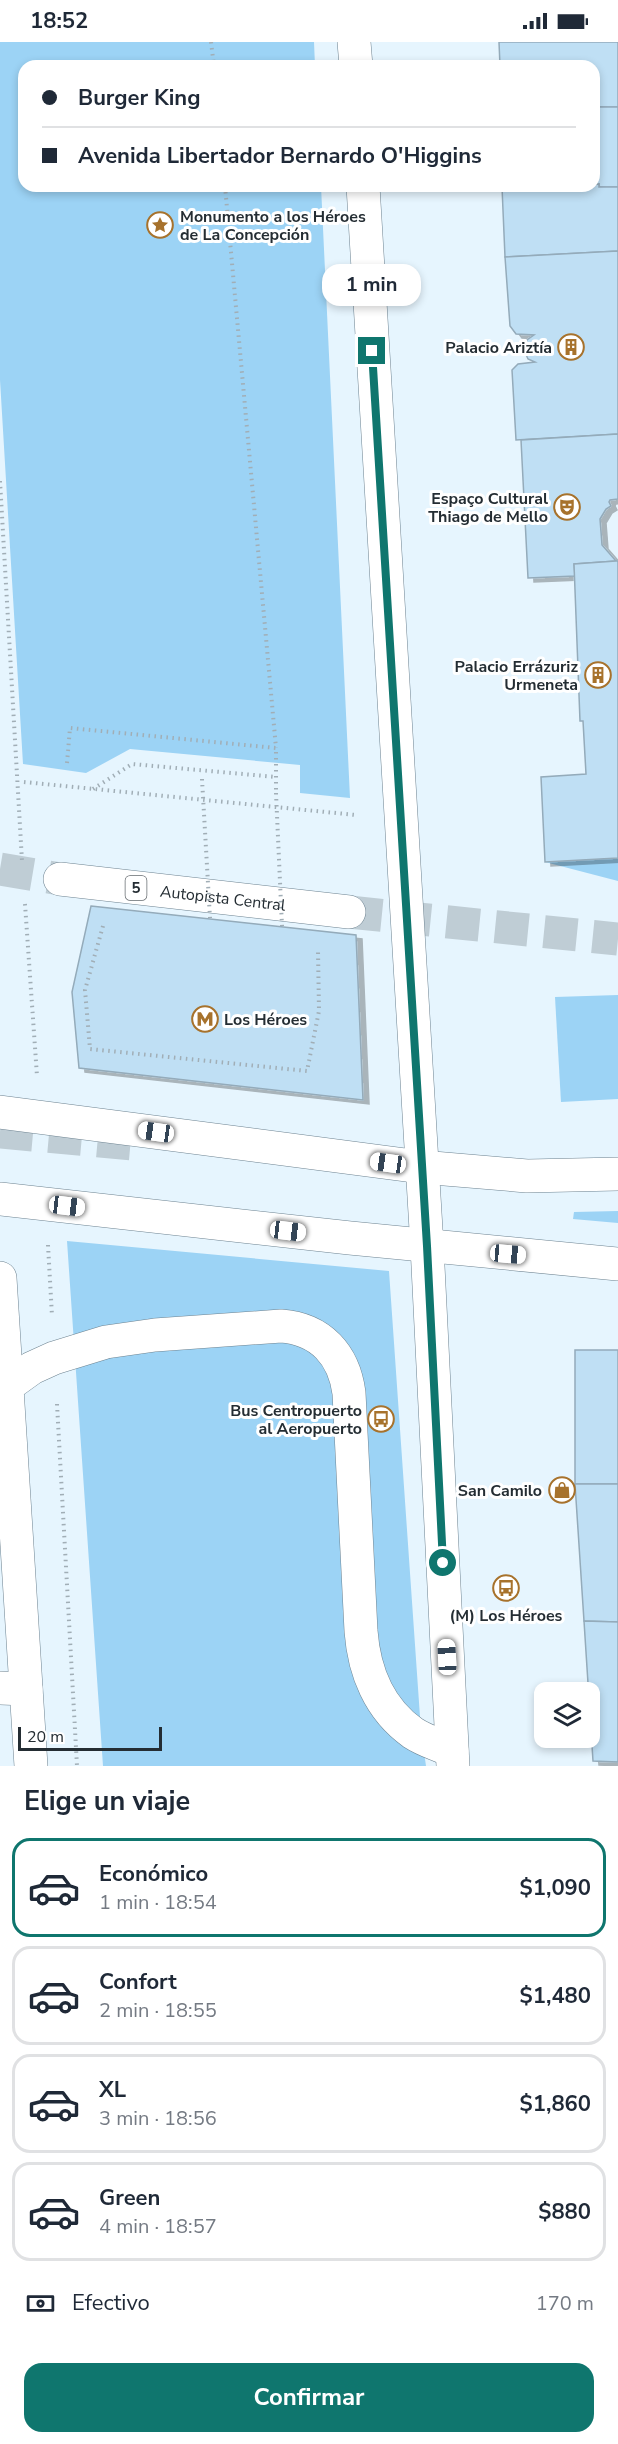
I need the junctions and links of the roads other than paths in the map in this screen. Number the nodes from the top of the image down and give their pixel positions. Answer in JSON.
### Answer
{"nodes":[{"id":1,"x":354,"y":42,"type":"edge"},
{"id":2,"x":356,"y":60,"type":"edge"},
{"id":3,"x":363,"y":192,"type":"edge"},
{"id":4,"x":60,"y":879,"type":"tunnel mouth"},
{"id":5,"x":349,"y":912,"type":"tunnel mouth"},
{"id":6,"x":0,"y":1112,"type":"edge"},
{"id":7,"x":421,"y":1167,"type":"junction"},
{"id":8,"x":618,"y":1174,"type":"edge"},
{"id":9,"x":0,"y":1199,"type":"edge"},
{"id":10,"x":427,"y":1246,"type":"junction"},
{"id":11,"x":618,"y":1264,"type":"edge"},
{"id":12,"x":0,"y":1278,"type":"edge"},
{"id":13,"x":7,"y":1386,"type":"junction"},
{"id":14,"x":13,"y":1688,"type":"edge"},
{"id":15,"x":453,"y":1758,"type":"edge"},
{"id":16,"x":31,"y":1766,"type":"edge"}],
"edges":[{"from":1,"to":2,"type":"main road"},
{"from":3,"to":7,"type":"main road"},
{"from":4,"to":5,"type":"main road","name":"Autopista Central","number":"5"},
{"from":6,"to":7,"type":"main road"},
{"from":7,"to":8,"type":"main road"},
{"from":7,"to":10,"type":"main road"},
{"from":9,"to":10,"type":"main road"},
{"from":10,"to":11,"type":"main road"},
{"from":10,"to":15,"type":"main road"},
{"from":12,"to":13,"type":"main road"},
{"from":13,"to":14,"type":"main road"},
{"from":13,"to":15,"type":"main road"},
{"from":14,"to":16,"type":"main road"}]}
